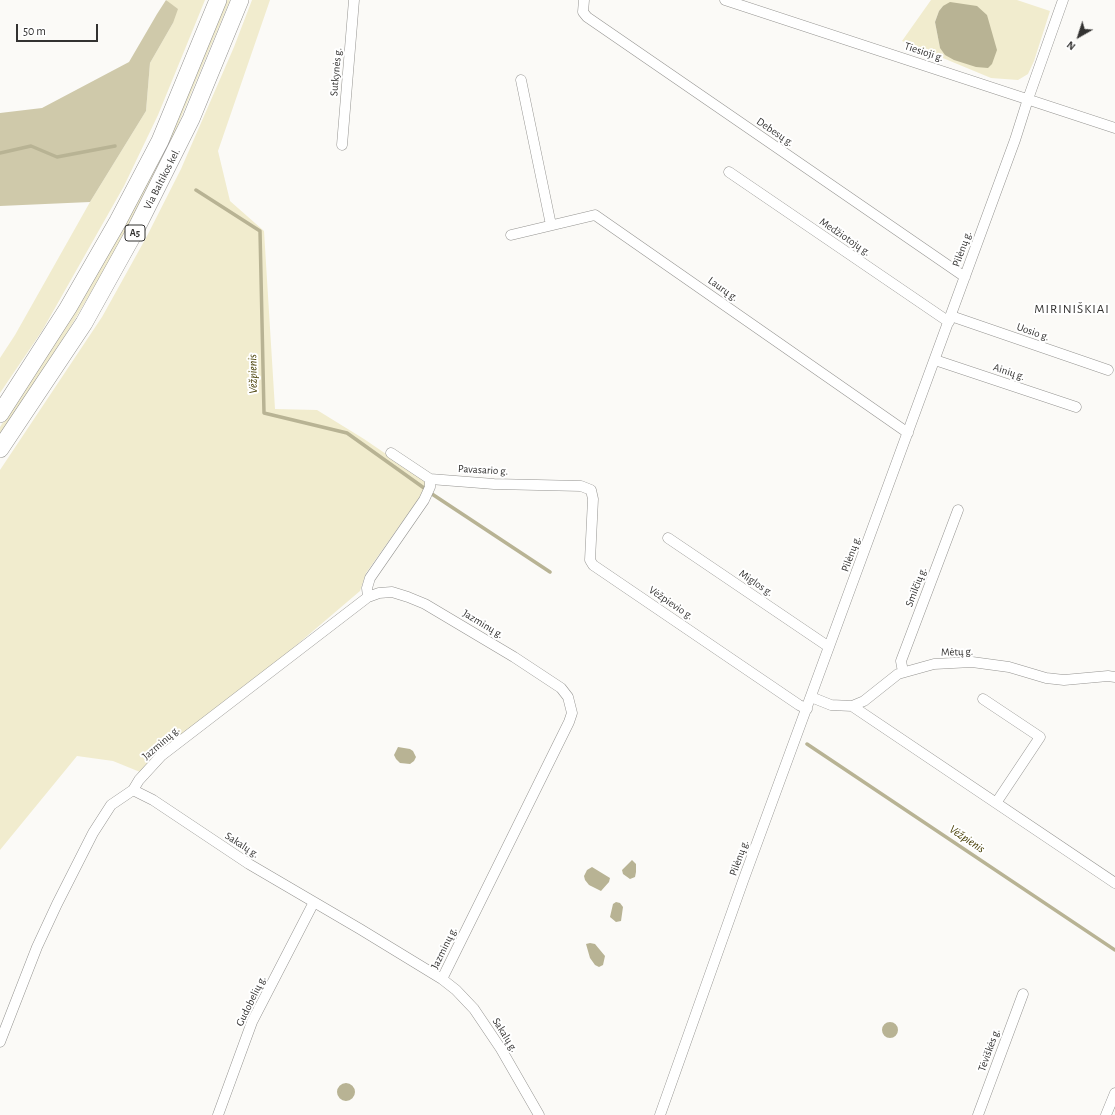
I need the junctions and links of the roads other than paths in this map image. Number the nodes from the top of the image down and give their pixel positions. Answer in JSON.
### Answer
{"nodes":[{"id":1,"x":218,"y":0,"type":"edge"},
{"id":2,"x":240,"y":0,"type":"edge"},
{"id":3,"x":354,"y":0,"type":"edge"},
{"id":4,"x":584,"y":0,"type":"edge"},
{"id":5,"x":725,"y":0,"type":"edge"},
{"id":6,"x":1063,"y":0,"type":"edge"},
{"id":7,"x":522,"y":80,"type":"dead end"},
{"id":8,"x":1028,"y":99,"type":"junction"},
{"id":9,"x":1115,"y":128,"type":"edge"},
{"id":10,"x":342,"y":145,"type":"dead end"},
{"id":11,"x":729,"y":172,"type":"dead end"},
{"id":12,"x":551,"y":225,"type":"junction"},
{"id":13,"x":511,"y":235,"type":"dead end"},
{"id":14,"x":965,"y":276,"type":"junction"},
{"id":15,"x":950,"y":319,"type":"junction"},
{"id":16,"x":935,"y":360,"type":"junction"},
{"id":17,"x":1108,"y":370,"type":"dead end"},
{"id":18,"x":1076,"y":407,"type":"dead end"},
{"id":19,"x":0,"y":414,"type":"edge"},
{"id":20,"x":908,"y":432,"type":"junction"},
{"id":21,"x":0,"y":449,"type":"edge"},
{"id":22,"x":391,"y":453,"type":"dead end"},
{"id":23,"x":430,"y":479,"type":"junction"},
{"id":24,"x":581,"y":486,"type":"joint"},
{"id":25,"x":958,"y":510,"type":"dead end"},
{"id":26,"x":668,"y":538,"type":"dead end"},
{"id":27,"x":368,"y":596,"type":"junction"},
{"id":28,"x":829,"y":647,"type":"junction"},
{"id":29,"x":903,"y":672,"type":"junction"},
{"id":30,"x":1115,"y":677,"type":"edge"},
{"id":31,"x":812,"y":697,"type":"junction"},
{"id":32,"x":983,"y":699,"type":"dead end"},
{"id":33,"x":852,"y":706,"type":"junction"},
{"id":34,"x":807,"y":709,"type":"junction"},
{"id":35,"x":133,"y":790,"type":"junction"},
{"id":36,"x":996,"y":803,"type":"junction"},
{"id":37,"x":1115,"y":883,"type":"edge"},
{"id":38,"x":314,"y":902,"type":"junction"},
{"id":39,"x":442,"y":979,"type":"junction"},
{"id":40,"x":1023,"y":994,"type":"dead end"},
{"id":41,"x":0,"y":1042,"type":"edge"},
{"id":42,"x":1115,"y":1093,"type":"edge"},
{"id":43,"x":218,"y":1115,"type":"edge"},
{"id":44,"x":539,"y":1115,"type":"edge"},
{"id":45,"x":660,"y":1115,"type":"edge"},
{"id":46,"x":978,"y":1115,"type":"edge"},
{"id":47,"x":1106,"y":1115,"type":"edge"}],
"edges":[{"from":1,"to":19,"type":"highway","name":"Via Baltikos kel.","number":"A5"},
{"from":2,"to":21,"type":"highway","name":"Via Baltikos kel.","number":"A5"},
{"from":3,"to":10,"type":"street","name":"Sutkynės g."},
{"from":4,"to":14,"type":"street","name":"Debesų g."},
{"from":5,"to":8,"type":"street","name":"Tiesioji g."},
{"from":6,"to":8,"type":"street","name":"Pilėnų g."},
{"from":7,"to":12,"type":"street"},
{"from":8,"to":9,"type":"street","name":"Tiesioji g."},
{"from":8,"to":14,"type":"street","name":"Pilėnų g."},
{"from":11,"to":15,"type":"street","name":"Medžiotojų g."},
{"from":12,"to":13,"type":"street","name":"Laurų g."},
{"from":12,"to":20,"type":"street","name":"Laurų g."},
{"from":14,"to":15,"type":"street","name":"Pilėnų g."},
{"from":15,"to":16,"type":"street","name":"Pilėnų g."},
{"from":15,"to":17,"type":"street","name":"Uosio g."},
{"from":16,"to":18,"type":"street","name":"Ainių g."},
{"from":16,"to":20,"type":"street","name":"Pilėnų g."},
{"from":20,"to":28,"type":"street","name":"Pilėnų g."},
{"from":22,"to":23,"type":"street","name":"Pavasario g."},
{"from":23,"to":24,"type":"street","name":"Pavasario g."},
{"from":23,"to":27,"type":"street"},
{"from":24,"to":34,"type":"street","name":"Vėžpievio g."},
{"from":25,"to":29,"type":"street","name":"Smilčių g."},
{"from":26,"to":28,"type":"street","name":"Miglos g."},
{"from":27,"to":35,"type":"street","name":"Jazminų g."},
{"from":27,"to":39,"type":"street","name":"Jazminų g."},
{"from":28,"to":31,"type":"street","name":"Pilėnų g."},
{"from":29,"to":30,"type":"street","name":"Mėtų g."},
{"from":29,"to":33,"type":"street","name":"Mėtų g."},
{"from":31,"to":33,"type":"street"},
{"from":31,"to":34,"type":"street","name":"Pilėnų g."},
{"from":32,"to":36,"type":"street"},
{"from":33,"to":36,"type":"street"},
{"from":34,"to":45,"type":"street","name":"Pilėnų g."},
{"from":35,"to":38,"type":"street","name":"Sakalų g."},
{"from":35,"to":41,"type":"street"},
{"from":36,"to":37,"type":"street"},
{"from":38,"to":39,"type":"street","name":"Sakalų g."},
{"from":38,"to":43,"type":"street","name":"Gudobelių g."},
{"from":39,"to":44,"type":"street","name":"Sakalų g."},
{"from":40,"to":46,"type":"street","name":"Tėviškės g."},
{"from":42,"to":47,"type":"street"}]}
